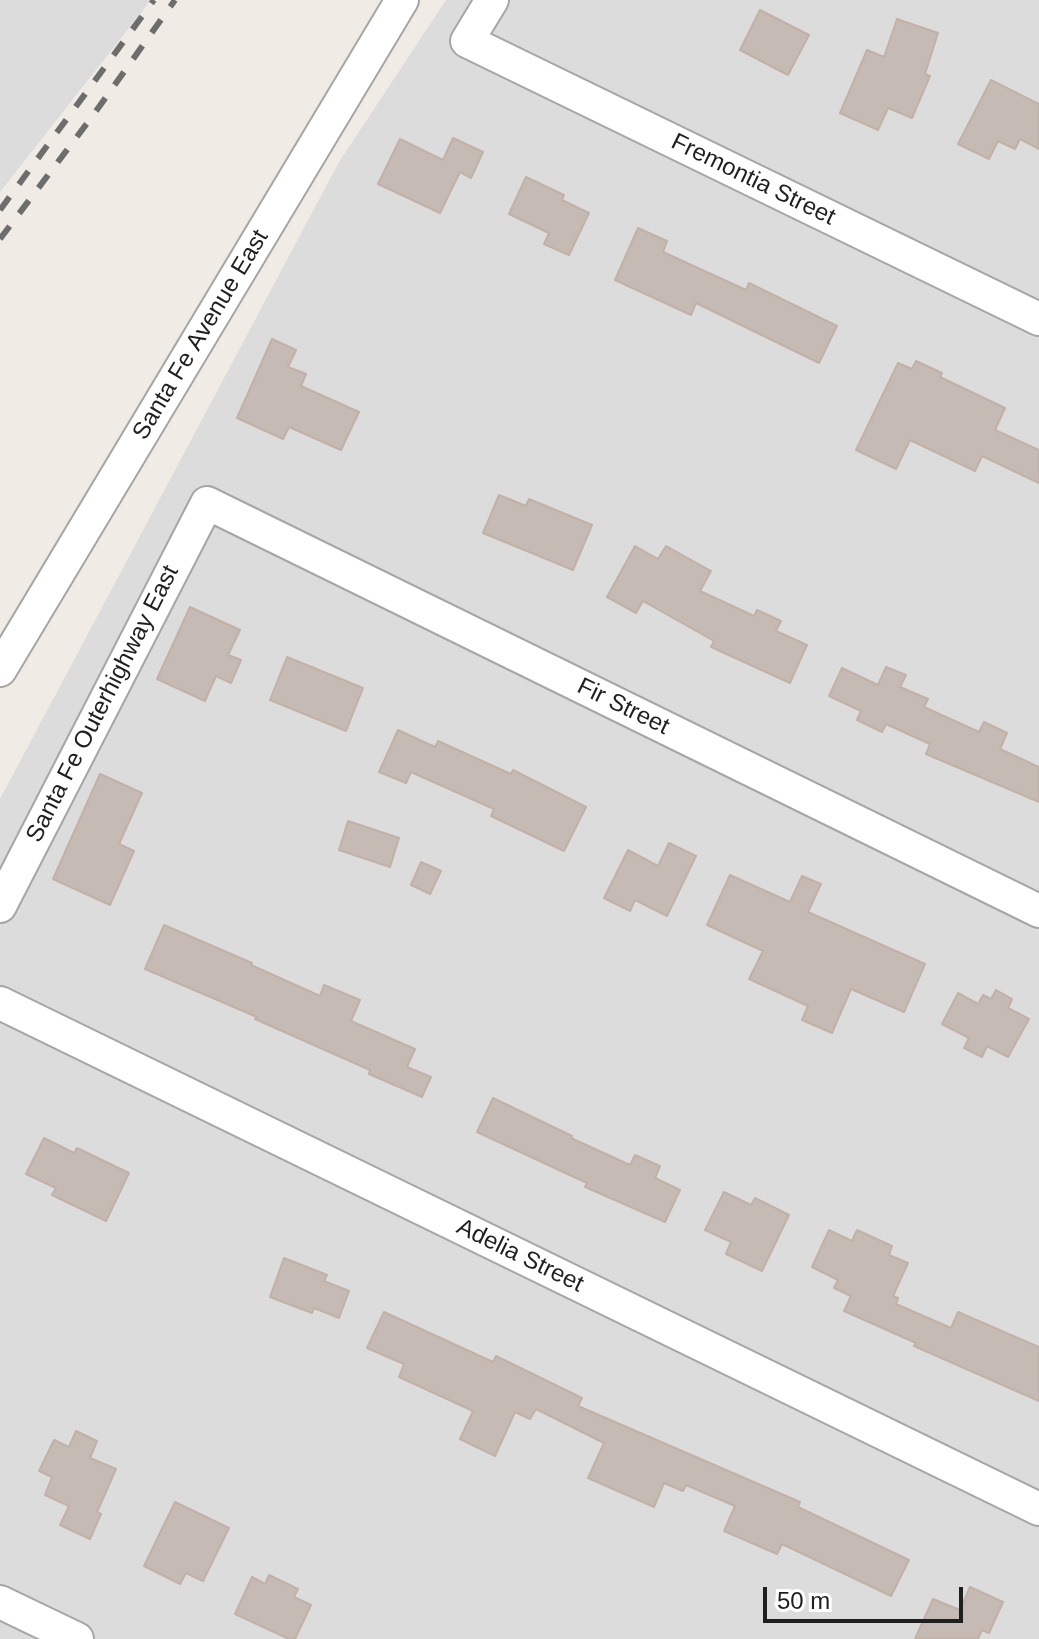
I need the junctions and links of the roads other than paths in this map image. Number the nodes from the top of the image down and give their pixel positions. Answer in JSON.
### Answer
{"nodes":[{"id":1,"x":402,"y":0,"type":"edge"},
{"id":2,"x":492,"y":0,"type":"edge"},
{"id":3,"x":1039,"y":319,"type":"edge"},
{"id":4,"x":207,"y":503,"type":"joint"},
{"id":5,"x":0,"y":670,"type":"edge"},
{"id":6,"x":0,"y":906,"type":"edge"},
{"id":7,"x":1039,"y":911,"type":"edge"},
{"id":8,"x":0,"y":1003,"type":"edge"},
{"id":9,"x":1039,"y":1509,"type":"edge"},
{"id":10,"x":0,"y":1602,"type":"edge"},
{"id":11,"x":77,"y":1639,"type":"edge"}],
"edges":[{"from":1,"to":5,"type":"street","name":"Santa Fe Avenue East"},
{"from":2,"to":3,"type":"street","name":"Fremontia Street"},
{"from":4,"to":6,"type":"street","name":"Santa Fe Outerhighway East"},
{"from":4,"to":7,"type":"street","name":"Fir Street"},
{"from":8,"to":9,"type":"street","name":"Adelia Street"},
{"from":10,"to":11,"type":"street"}]}
